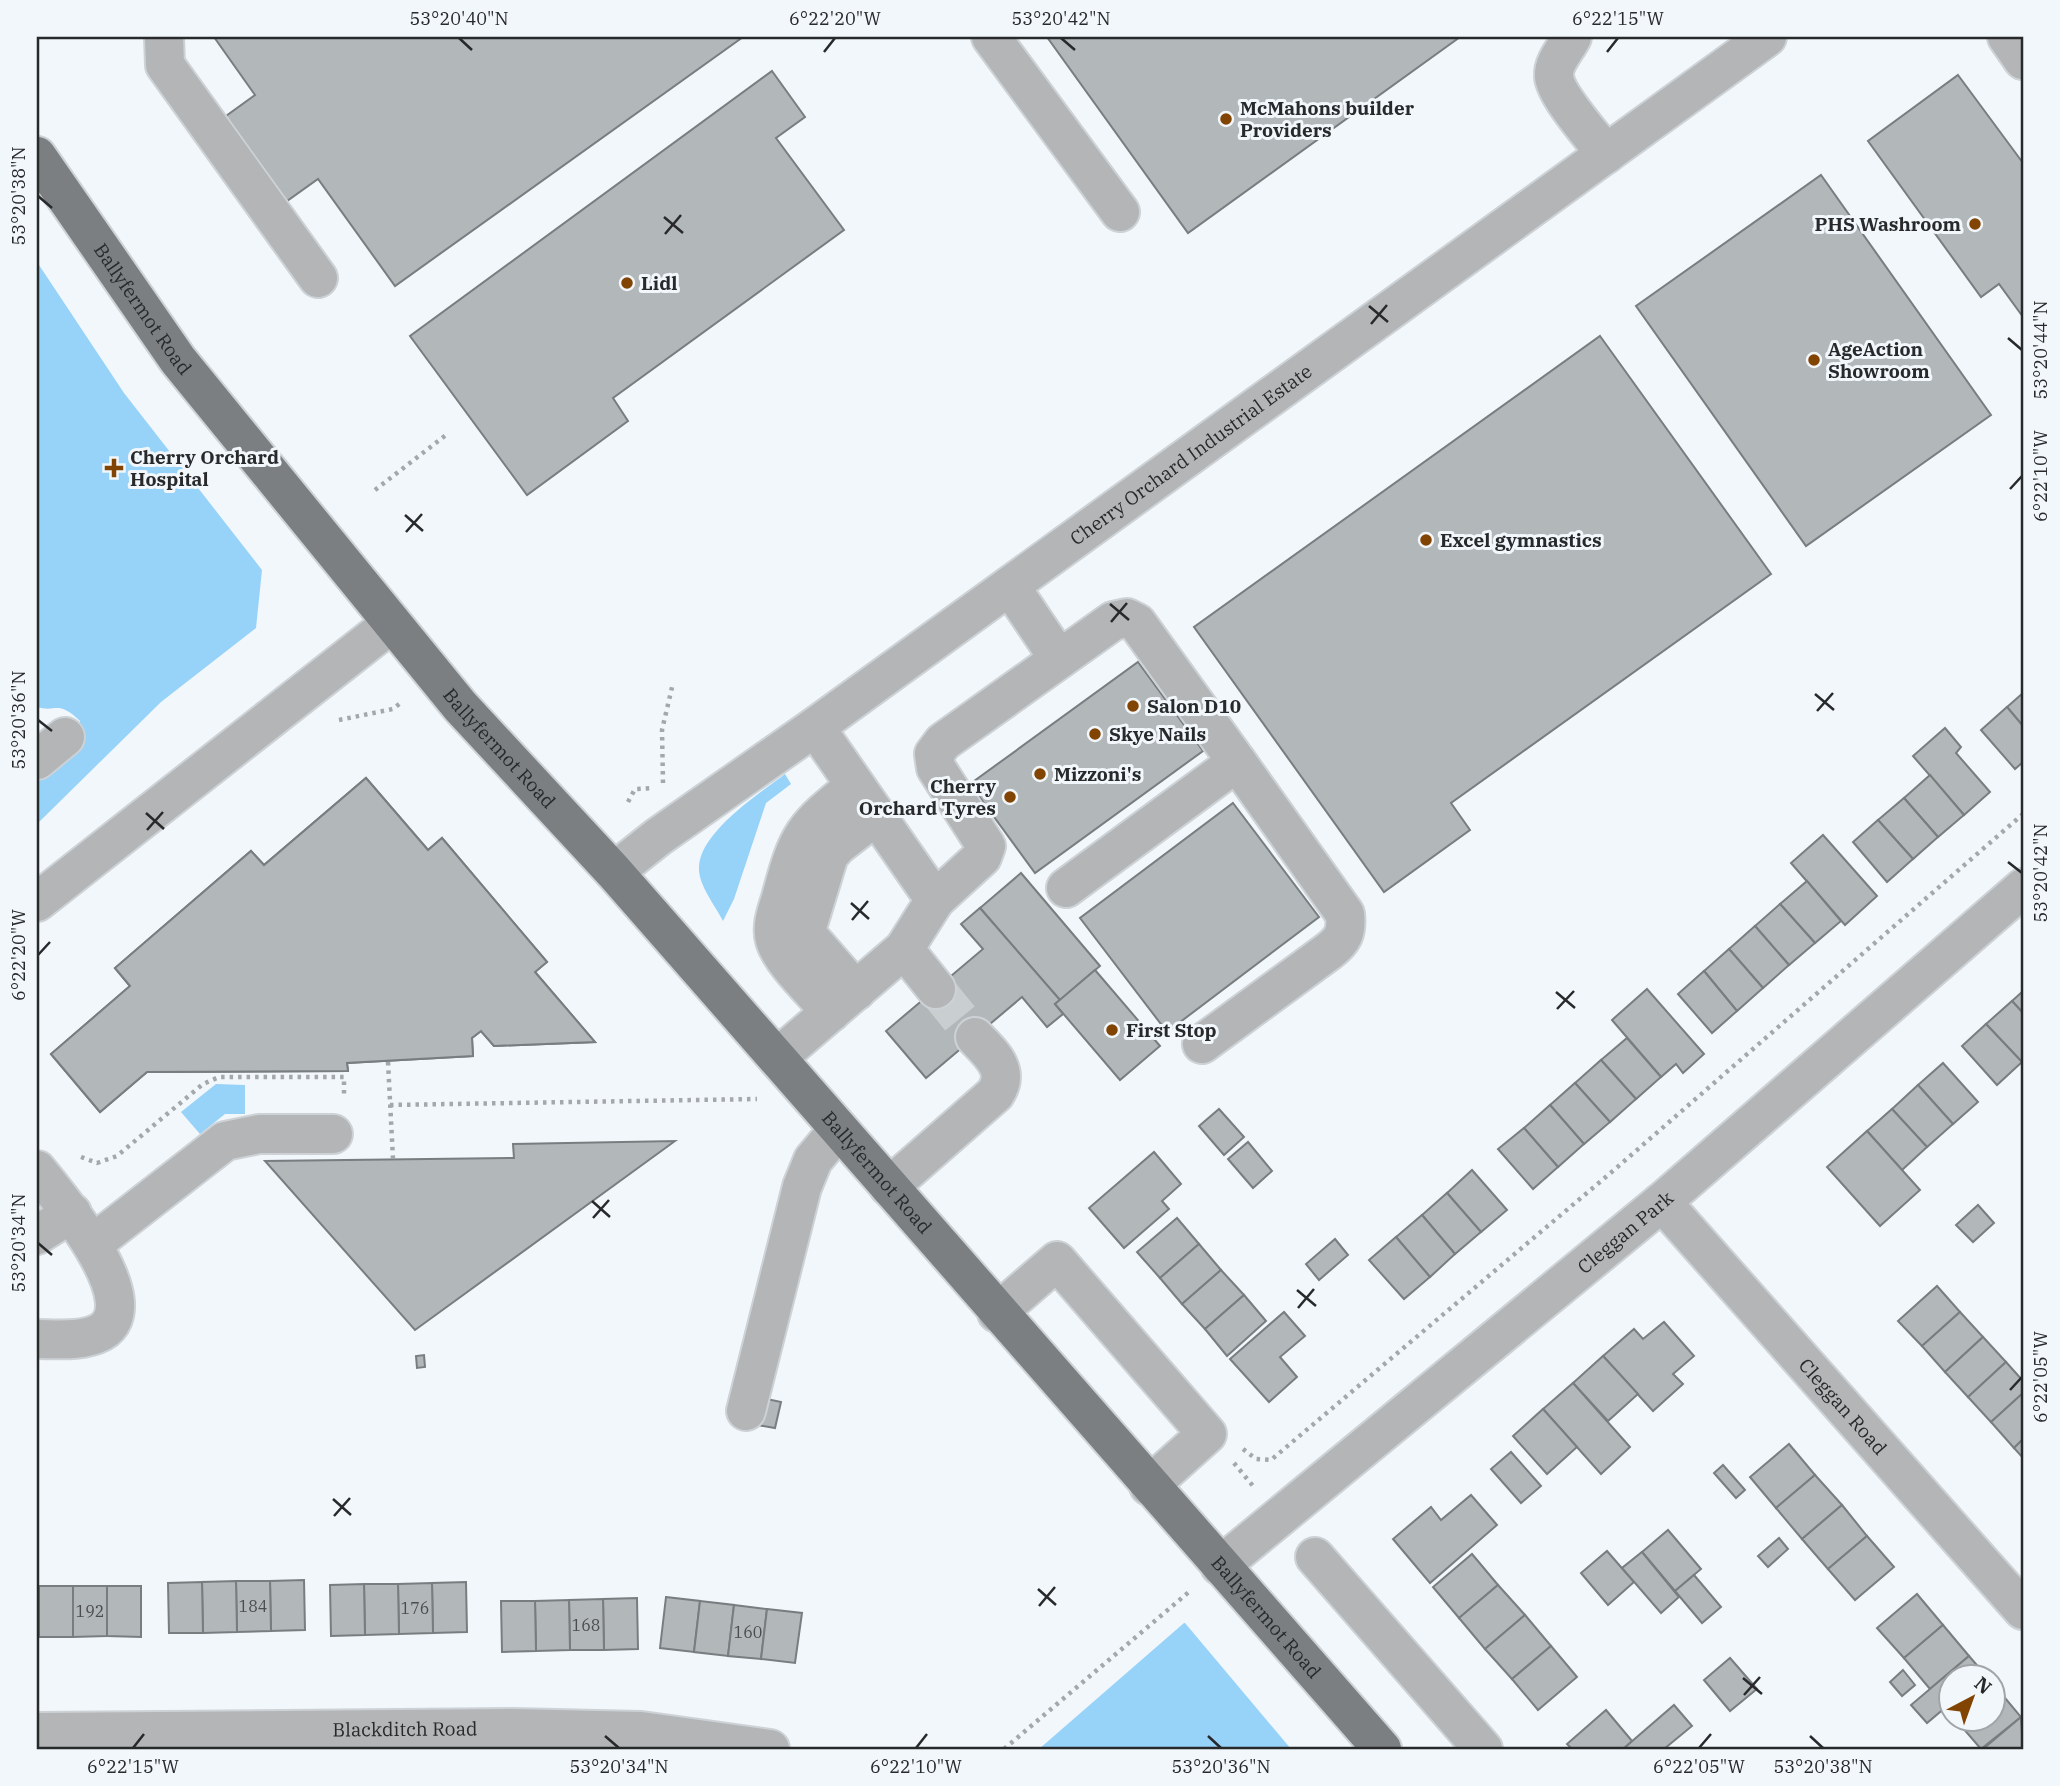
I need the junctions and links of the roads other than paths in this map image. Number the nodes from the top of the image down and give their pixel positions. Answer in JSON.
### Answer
{"nodes":[{"id":1,"x":164,"y":37,"type":"edge"},
{"id":2,"x":991,"y":37,"type":"edge"},
{"id":3,"x":1572,"y":37,"type":"edge"},
{"id":4,"x":1767,"y":37,"type":"edge"},
{"id":5,"x":2007,"y":37,"type":"edge"},
{"id":6,"x":2023,"y":60,"type":"edge"},
{"id":7,"x":1606,"y":154,"type":"junction"},
{"id":8,"x":37,"y":156,"type":"edge"},
{"id":9,"x":1120,"y":212,"type":"dead end"},
{"id":10,"x":318,"y":278,"type":"dead end"},
{"id":11,"x":1010,"y":586,"type":"junction"},
{"id":12,"x":392,"y":623,"type":"junction"},
{"id":13,"x":1059,"y":659,"type":"junction"},
{"id":14,"x":816,"y":727,"type":"junction"},
{"id":15,"x":1237,"y":762,"type":"junction"},
{"id":16,"x":866,"y":801,"type":"junction"},
{"id":17,"x":614,"y":872,"type":"junction"},
{"id":18,"x":1066,"y":888,"type":"dead end"},
{"id":19,"x":2023,"y":888,"type":"edge"},
{"id":20,"x":935,"y":900,"type":"junction"},
{"id":21,"x":37,"y":902,"type":"edge"},
{"id":22,"x":904,"y":949,"type":"junction"},
{"id":23,"x":936,"y":989,"type":"tunnel mouth"},
{"id":24,"x":844,"y":1001,"type":"junction"},
{"id":25,"x":975,"y":1037,"type":"tunnel mouth"},
{"id":26,"x":1202,"y":1044,"type":"dead end"},
{"id":27,"x":777,"y":1058,"type":"junction"},
{"id":28,"x":839,"y":1129,"type":"junction"},
{"id":29,"x":333,"y":1134,"type":"dead end"},
{"id":30,"x":37,"y":1170,"type":"edge"},
{"id":31,"x":889,"y":1187,"type":"junction"},
{"id":32,"x":1662,"y":1202,"type":"junction"},
{"id":33,"x":83,"y":1228,"type":"junction"},
{"id":34,"x":37,"y":1235,"type":"edge"},
{"id":35,"x":997,"y":1313,"type":"junction"},
{"id":36,"x":37,"y":1339,"type":"edge"},
{"id":37,"x":746,"y":1410,"type":"dead end"},
{"id":38,"x":1149,"y":1486,"type":"junction"},
{"id":39,"x":1315,"y":1556,"type":"dead end"},
{"id":40,"x":1206,"y":1577,"type":"junction"},
{"id":41,"x":2023,"y":1610,"type":"edge"},
{"id":42,"x":37,"y":1732,"type":"edge"},
{"id":43,"x":1468,"y":1744,"type":"edge"},
{"id":44,"x":770,"y":1749,"type":"edge"},
{"id":45,"x":1382,"y":1749,"type":"edge"}],
"edges":[{"from":1,"to":10,"type":"street"},
{"from":2,"to":9,"type":"street"},
{"from":3,"to":7,"type":"street"},
{"from":4,"to":7,"type":"street","name":"Cherry Orchard Industrial Estate"},
{"from":5,"to":6,"type":"street"},
{"from":7,"to":11,"type":"street","name":"Cherry Orchard Industrial Estate"},
{"from":8,"to":12,"type":"main road","name":"Ballyfermot Road"},
{"from":11,"to":13,"type":"street"},
{"from":11,"to":14,"type":"street","name":"Cherry Orchard Industrial Estate"},
{"from":12,"to":17,"type":"main road","name":"Ballyfermot Road"},
{"from":12,"to":21,"type":"street"},
{"from":13,"to":15,"type":"street"},
{"from":13,"to":20,"type":"street"},
{"from":14,"to":16,"type":"street"},
{"from":14,"to":17,"type":"street","name":"Cherry Orchard Industrial Estate"},
{"from":15,"to":18,"type":"street"},
{"from":15,"to":26,"type":"street"},
{"from":16,"to":20,"type":"street"},
{"from":16,"to":24,"type":"street"},
{"from":17,"to":27,"type":"main road","name":"Ballyfermot Road"},
{"from":19,"to":32,"type":"street","name":"Cleggan Park"},
{"from":20,"to":22,"type":"street"},
{"from":22,"to":23,"type":"street"},
{"from":22,"to":24,"type":"street"},
{"from":24,"to":27,"type":"street"},
{"from":25,"to":31,"type":"street"},
{"from":27,"to":28,"type":"main road","name":"Ballyfermot Road"},
{"from":28,"to":31,"type":"main road","name":"Ballyfermot Road"},
{"from":28,"to":37,"type":"street"},
{"from":29,"to":33,"type":"street"},
{"from":30,"to":33,"type":"street"},
{"from":31,"to":35,"type":"main road","name":"Ballyfermot Road"},
{"from":32,"to":40,"type":"street","name":"Cleggan Park"},
{"from":32,"to":41,"type":"street","name":"Cleggan Road"},
{"from":33,"to":34,"type":"street"},
{"from":33,"to":36,"type":"street"},
{"from":35,"to":38,"type":"main road","name":"Ballyfermot Road"},
{"from":35,"to":38,"type":"street"},
{"from":38,"to":40,"type":"main road","name":"Ballyfermot Road"},
{"from":39,"to":43,"type":"street"},
{"from":40,"to":45,"type":"main road","name":"Ballyfermot Road"},
{"from":42,"to":44,"type":"street","name":"Blackditch Road"}]}
